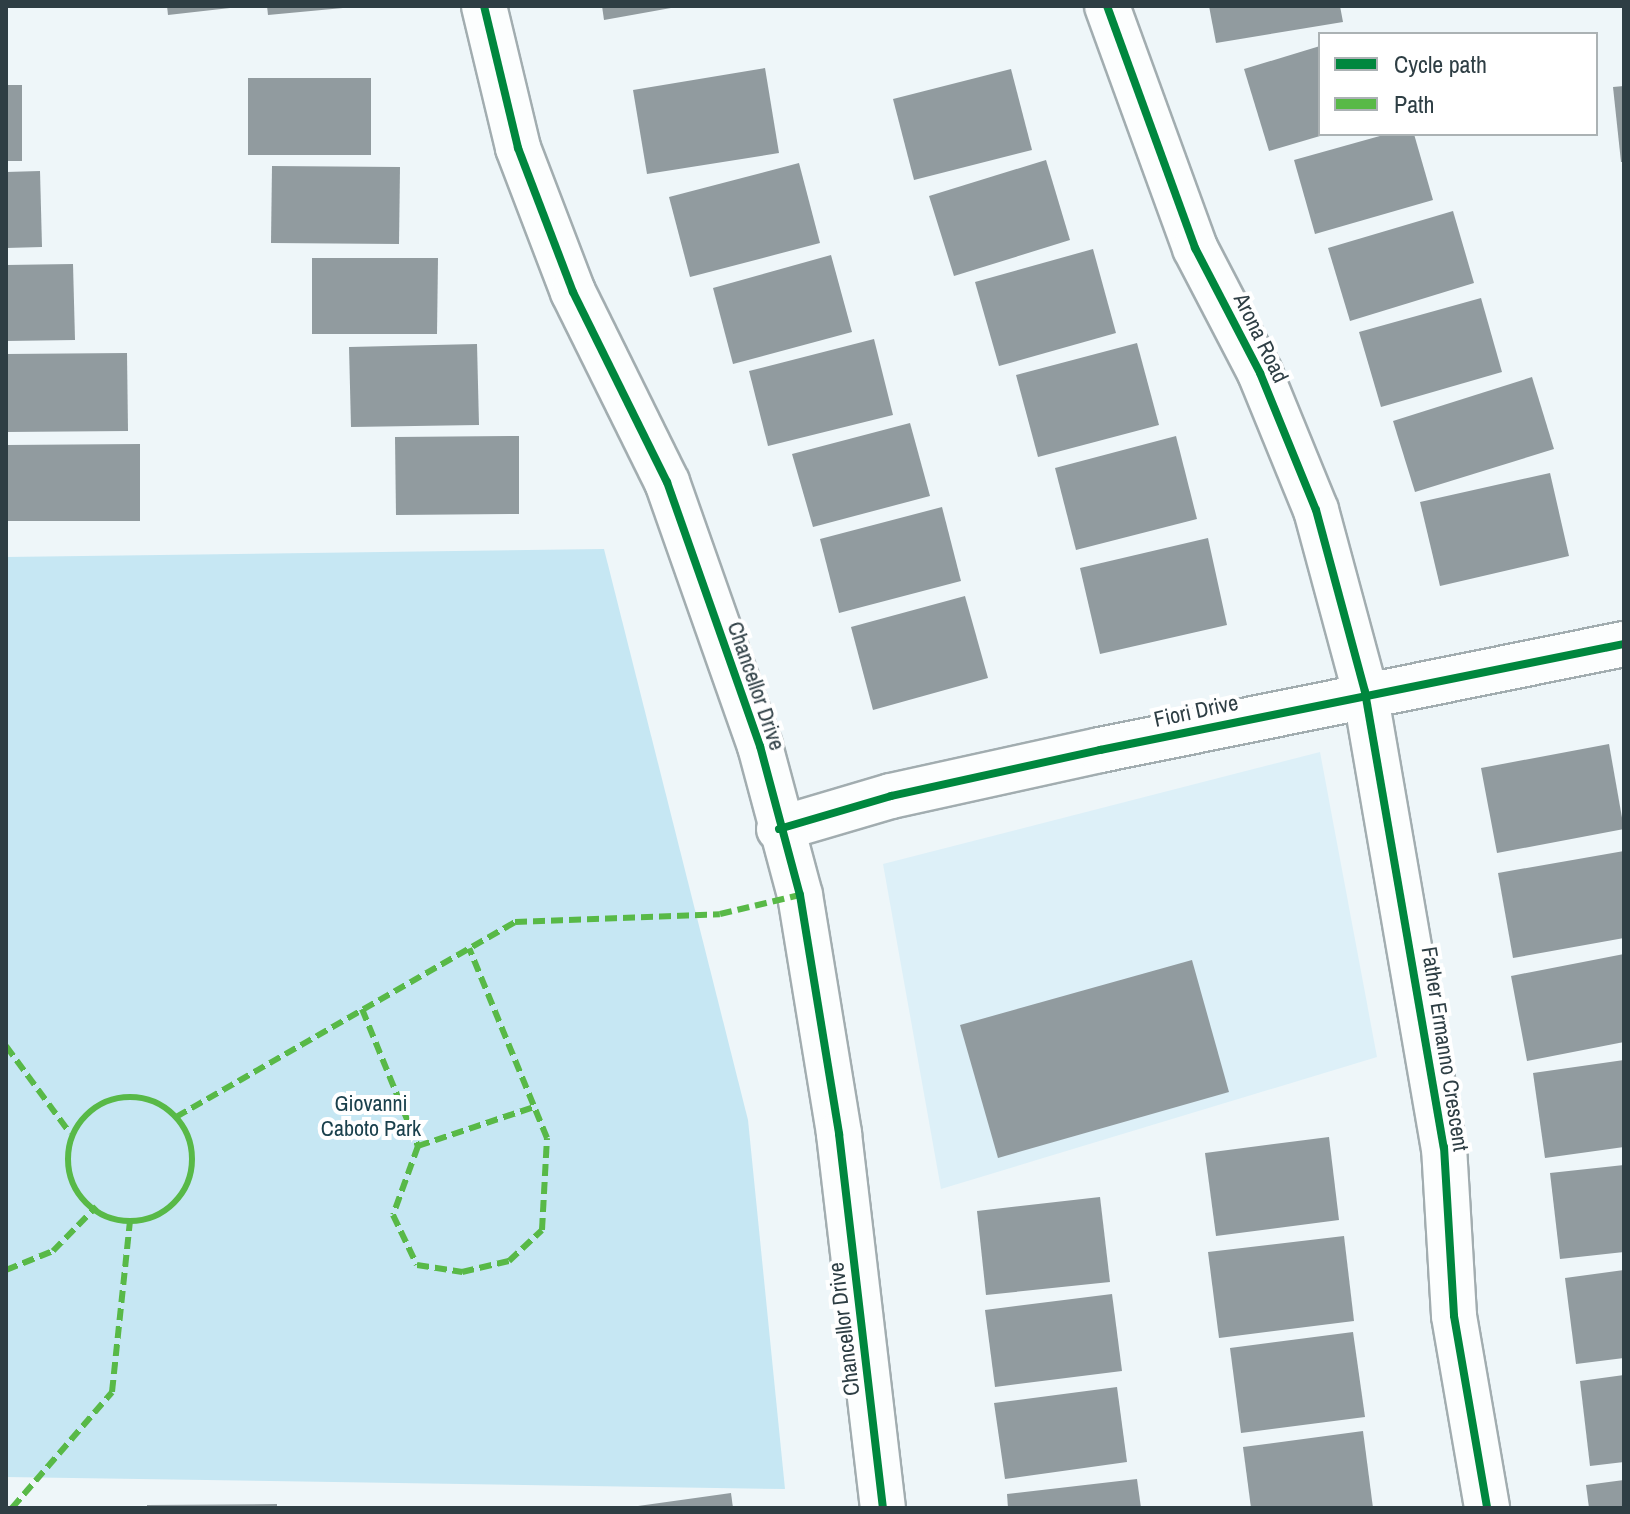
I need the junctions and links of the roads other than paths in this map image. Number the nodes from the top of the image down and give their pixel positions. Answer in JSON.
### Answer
{"nodes":[{"id":1,"x":484,"y":6,"type":"edge"},
{"id":2,"x":1107,"y":6,"type":"edge"},
{"id":3,"x":1624,"y":644,"type":"edge"},
{"id":4,"x":1365,"y":692,"type":"junction"},
{"id":5,"x":779,"y":829,"type":"junction"},
{"id":6,"x":883,"y":1508,"type":"edge"},
{"id":7,"x":1487,"y":1508,"type":"edge"}],
"edges":[{"from":1,"to":5,"type":"street","name":"Chancellor Drive"},
{"from":2,"to":4,"type":"street","name":"Arona Road"},
{"from":3,"to":4,"type":"street","name":"Fiori Drive"},
{"from":4,"to":5,"type":"street","name":"Fiori Drive"},
{"from":4,"to":7,"type":"street","name":"Father Ermanno Crescent"},
{"from":5,"to":6,"type":"street","name":"Chancellor Drive"}]}
